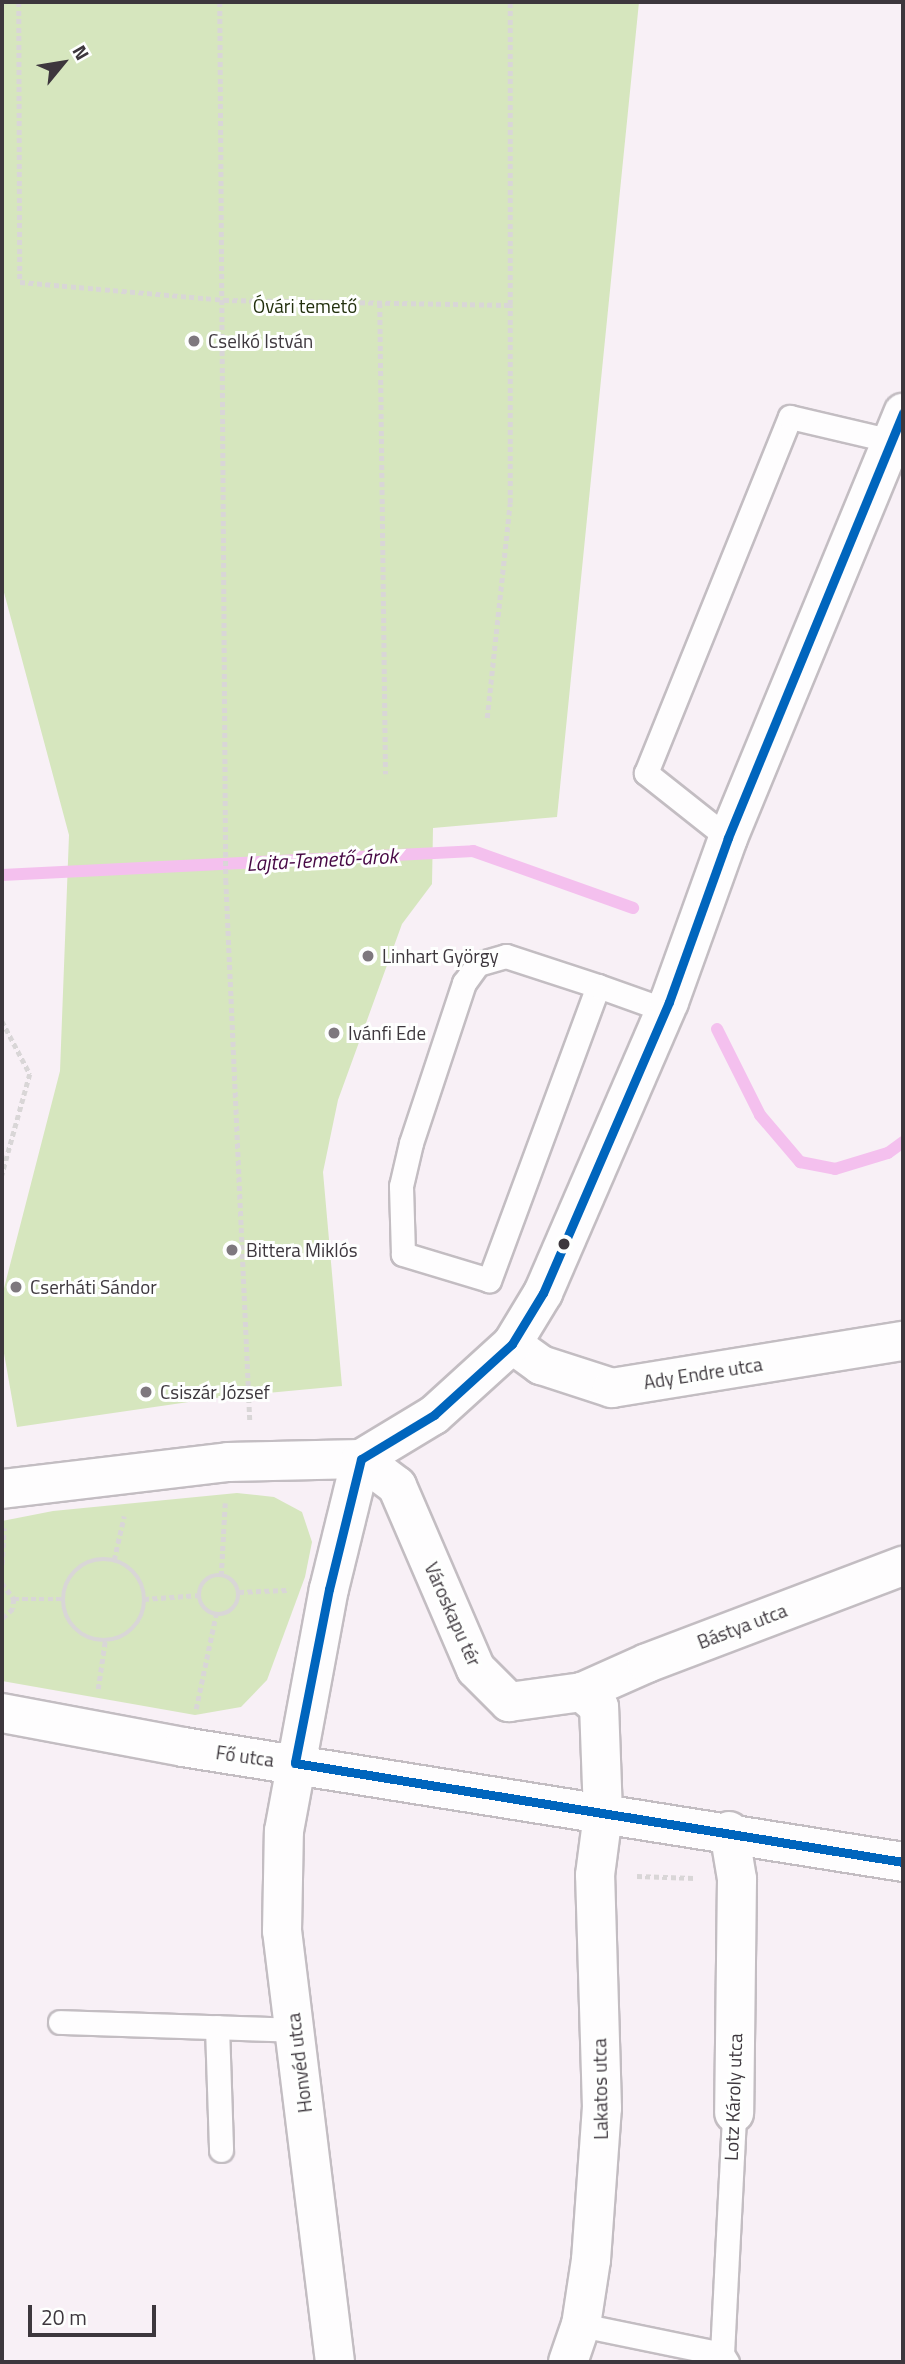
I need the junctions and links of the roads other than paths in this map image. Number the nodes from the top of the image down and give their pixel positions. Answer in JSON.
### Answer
{"nodes":[{"id":1,"x":898,"y":427,"type":"edge"},
{"id":2,"x":727,"y":838,"type":"junction"},
{"id":3,"x":598,"y":986,"type":"junction"},
{"id":4,"x":665,"y":1010,"type":"junction"},
{"id":5,"x":903,"y":1341,"type":"edge"},
{"id":6,"x":512,"y":1344,"type":"junction"},
{"id":7,"x":361,"y":1459,"type":"junction"},
{"id":8,"x":3,"y":1505,"type":"edge"},
{"id":9,"x":903,"y":1566,"type":"edge"},
{"id":10,"x":582,"y":1692,"type":"junction"},
{"id":11,"x":2,"y":1713,"type":"edge"},
{"id":12,"x":295,"y":1763,"type":"junction"},
{"id":13,"x":603,"y":1814,"type":"junction"},
{"id":14,"x":729,"y":1831,"type":"junction"},
{"id":15,"x":903,"y":1862,"type":"edge"},
{"id":16,"x":60,"y":2022,"type":"dead end"},
{"id":17,"x":217,"y":2026,"type":"junction"},
{"id":18,"x":296,"y":2030,"type":"junction"},
{"id":19,"x":734,"y":2113,"type":"joint"},
{"id":20,"x":221,"y":2150,"type":"dead end"},
{"id":21,"x":582,"y":2325,"type":"junction"},
{"id":22,"x":725,"y":2358,"type":"edge"},
{"id":23,"x":335,"y":2362,"type":"edge"},
{"id":24,"x":568,"y":2362,"type":"edge"}],
"edges":[{"from":1,"to":2,"type":"street"},
{"from":1,"to":2,"type":"lane"},
{"from":2,"to":4,"type":"street"},
{"from":3,"to":3,"type":"lane"},
{"from":3,"to":4,"type":"lane"},
{"from":4,"to":6,"type":"street"},
{"from":5,"to":6,"type":"street","name":"Ady Endre utca"},
{"from":6,"to":7,"type":"street"},
{"from":7,"to":8,"type":"street"},
{"from":7,"to":10,"type":"street","name":"Városkapu tér"},
{"from":7,"to":12,"type":"street"},
{"from":9,"to":10,"type":"street","name":"Bástya utca"},
{"from":10,"to":13,"type":"street"},
{"from":11,"to":12,"type":"street","name":"Fő utca"},
{"from":12,"to":13,"type":"street","name":"Fő utca"},
{"from":12,"to":18,"type":"street","name":"Honvéd utca"},
{"from":13,"to":14,"type":"street","name":"Fő utca"},
{"from":13,"to":21,"type":"street","name":"Lakatos utca"},
{"from":14,"to":15,"type":"street","name":"Fő utca"},
{"from":14,"to":19,"type":"street","name":"Lotz Károly utca"},
{"from":16,"to":17,"type":"lane"},
{"from":17,"to":18,"type":"lane"},
{"from":17,"to":20,"type":"lane"},
{"from":18,"to":23,"type":"street","name":"Honvéd utca"},
{"from":19,"to":22,"type":"lane","name":"Lotz Károly utca"},
{"from":21,"to":22,"type":"lane"},
{"from":21,"to":24,"type":"street","name":"Lakatos utca"}]}
